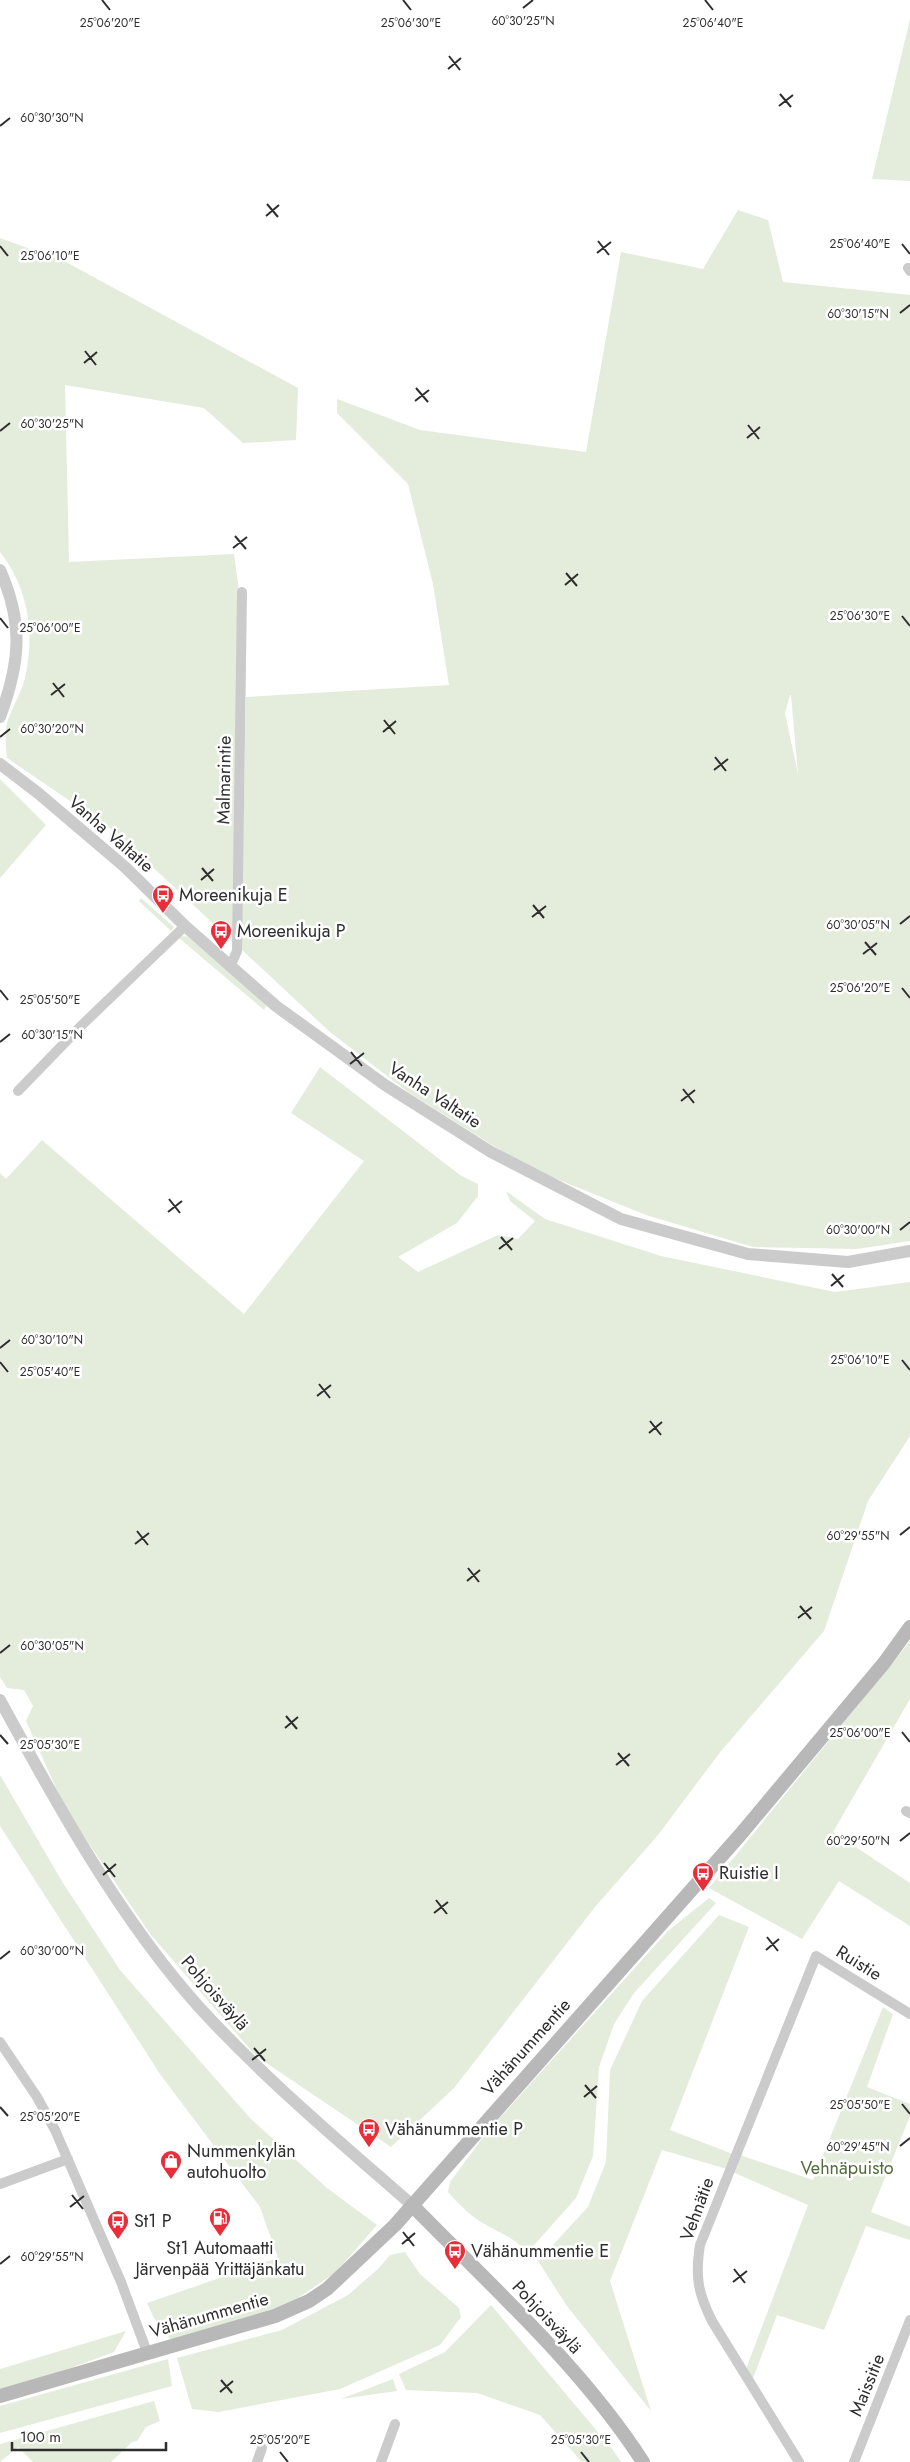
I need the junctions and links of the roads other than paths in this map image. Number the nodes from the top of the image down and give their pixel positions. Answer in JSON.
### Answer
{"nodes":[{"id":1,"x":0,"y":570,"type":"edge"},
{"id":2,"x":242,"y":592,"type":"dead end"},
{"id":3,"x":14,"y":677,"type":"junction"},
{"id":4,"x":0,"y":702,"type":"edge"},
{"id":5,"x":0,"y":717,"type":"edge"},
{"id":6,"x":0,"y":764,"type":"edge"},
{"id":7,"x":185,"y":926,"type":"junction"},
{"id":8,"x":230,"y":967,"type":"junction"},
{"id":9,"x":18,"y":1091,"type":"dead end"},
{"id":10,"x":910,"y":1251,"type":"edge"},
{"id":11,"x":910,"y":1627,"type":"edge"},
{"id":12,"x":0,"y":1700,"type":"edge"},
{"id":13,"x":816,"y":1956,"type":"joint"},
{"id":14,"x":910,"y":2014,"type":"edge"},
{"id":15,"x":0,"y":2042,"type":"edge"},
{"id":16,"x":68,"y":2159,"type":"junction"},
{"id":17,"x":0,"y":2184,"type":"edge"},
{"id":18,"x":412,"y":2205,"type":"junction"},
{"id":19,"x":910,"y":2320,"type":"edge"},
{"id":20,"x":147,"y":2352,"type":"junction"},
{"id":21,"x":0,"y":2396,"type":"edge"},
{"id":22,"x":395,"y":2424,"type":"dead end"},
{"id":23,"x":262,"y":2448,"type":"dead end"},
{"id":24,"x":257,"y":2462,"type":"edge"},
{"id":25,"x":381,"y":2462,"type":"edge"},
{"id":26,"x":643,"y":2462,"type":"edge"},
{"id":27,"x":799,"y":2462,"type":"edge"},
{"id":28,"x":854,"y":2462,"type":"edge"}],
"edges":[{"from":1,"to":3,"type":"street"},
{"from":2,"to":8,"type":"street","name":"Malmarintie"},
{"from":3,"to":4,"type":"street"},
{"from":3,"to":5,"type":"street"},
{"from":6,"to":7,"type":"street","name":"Vanha Valtatie"},
{"from":7,"to":8,"type":"street","name":"Vanha Valtatie"},
{"from":7,"to":9,"type":"street"},
{"from":8,"to":10,"type":"street","name":"Vanha Valtatie"},
{"from":11,"to":18,"type":"main road","name":"Vähänummentie"},
{"from":12,"to":18,"type":"street","name":"Pohjoisväylä"},
{"from":13,"to":14,"type":"street","name":"Ruistie"},
{"from":13,"to":27,"type":"street","name":"Vehnätie"},
{"from":15,"to":16,"type":"street"},
{"from":16,"to":17,"type":"street"},
{"from":16,"to":20,"type":"street"},
{"from":18,"to":20,"type":"main road","name":"Vähänummentie"},
{"from":18,"to":26,"type":"main road","name":"Pohjoisväylä"},
{"from":19,"to":28,"type":"street","name":"Maissitie"},
{"from":20,"to":21,"type":"main road","name":"Vähänummentie"},
{"from":22,"to":25,"type":"street"},
{"from":23,"to":24,"type":"street"}]}
